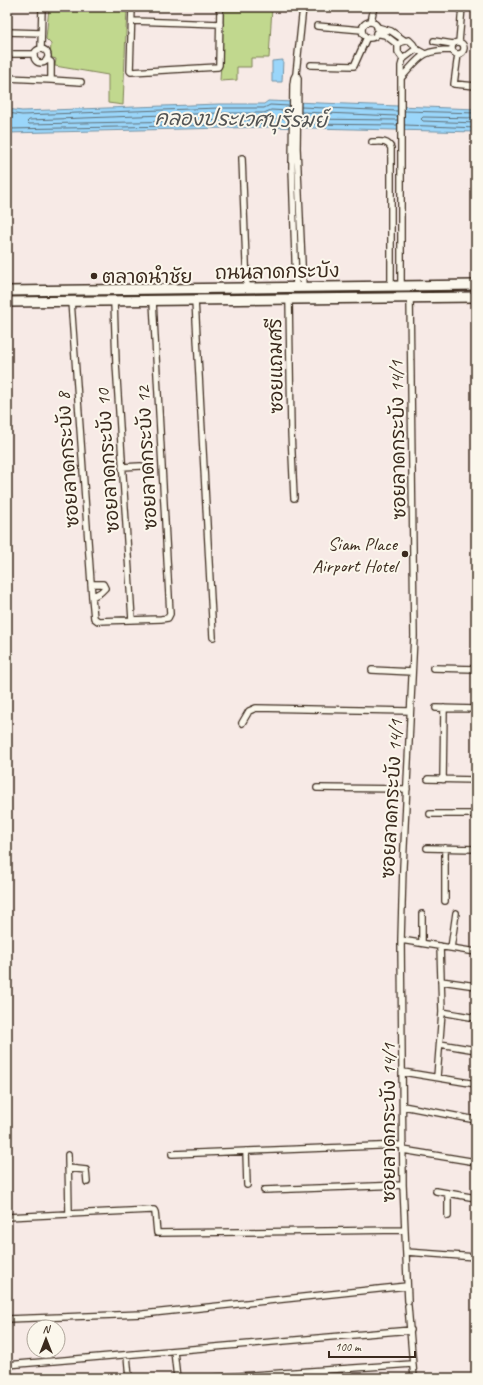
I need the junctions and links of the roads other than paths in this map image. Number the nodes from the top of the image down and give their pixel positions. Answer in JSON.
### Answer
{"nodes":[{"id":1,"x":42,"y":7,"type":"edge"},
{"id":2,"x":132,"y":7,"type":"edge"},
{"id":3,"x":220,"y":7,"type":"edge"},
{"id":4,"x":303,"y":7,"type":"edge"},
{"id":5,"x":374,"y":7,"type":"edge"},
{"id":6,"x":462,"y":7,"type":"edge"},
{"id":7,"x":132,"y":21,"type":"junction"},
{"id":8,"x":371,"y":22,"type":"junction"},
{"id":9,"x":220,"y":24,"type":"junction"},
{"id":10,"x":317,"y":26,"type":"dead end"},
{"id":11,"x":362,"y":30,"type":"junction"},
{"id":12,"x":377,"y":30,"type":"junction"},
{"id":13,"x":7,"y":32,"type":"edge"},
{"id":14,"x":41,"y":33,"type":"junction"},
{"id":15,"x":367,"y":37,"type":"junction"},
{"id":16,"x":404,"y":40,"type":"junction"},
{"id":17,"x":434,"y":41,"type":"dead end"},
{"id":18,"x":456,"y":43,"type":"junction"},
{"id":19,"x":398,"y":45,"type":"junction"},
{"id":20,"x":41,"y":49,"type":"junction"},
{"id":21,"x":416,"y":49,"type":"junction"},
{"id":22,"x":452,"y":50,"type":"junction"},
{"id":23,"x":7,"y":54,"type":"edge"},
{"id":24,"x":34,"y":54,"type":"junction"},
{"id":25,"x":425,"y":54,"type":"junction"},
{"id":26,"x":458,"y":54,"type":"junction"},
{"id":27,"x":47,"y":59,"type":"junction"},
{"id":28,"x":403,"y":59,"type":"junction"},
{"id":29,"x":312,"y":65,"type":"dead end"},
{"id":30,"x":402,"y":77,"type":"junction"},
{"id":31,"x":7,"y":78,"type":"edge"},
{"id":32,"x":51,"y":80,"type":"junction"},
{"id":33,"x":81,"y":82,"type":"dead end"},
{"id":34,"x":476,"y":86,"type":"edge"},
{"id":35,"x":372,"y":142,"type":"dead end"},
{"id":36,"x":242,"y":158,"type":"dead end"},
{"id":37,"x":295,"y":167,"type":"junction"},
{"id":38,"x":301,"y":224,"type":"junction"},
{"id":39,"x":293,"y":225,"type":"junction"},
{"id":40,"x":476,"y":285,"type":"edge"},
{"id":41,"x":391,"y":286,"type":"junction"},
{"id":42,"x":401,"y":286,"type":"junction"},
{"id":43,"x":299,"y":287,"type":"junction"},
{"id":44,"x":247,"y":288,"type":"junction"},
{"id":45,"x":7,"y":291,"type":"edge"},
{"id":46,"x":410,"y":297,"type":"junction"},
{"id":47,"x":476,"y":297,"type":"edge"},
{"id":48,"x":296,"y":299,"type":"junction"},
{"id":49,"x":195,"y":300,"type":"junction"},
{"id":50,"x":71,"y":301,"type":"junction"},
{"id":51,"x":114,"y":301,"type":"junction"},
{"id":52,"x":153,"y":301,"type":"junction"},
{"id":53,"x":7,"y":302,"type":"edge"},
{"id":54,"x":122,"y":466,"type":"junction"},
{"id":55,"x":141,"y":466,"type":"dead end"},
{"id":56,"x":294,"y":498,"type":"dead end"},
{"id":57,"x":91,"y":584,"type":"junction"},
{"id":58,"x":92,"y":597,"type":"junction"},
{"id":59,"x":132,"y":620,"type":"junction"},
{"id":60,"x":7,"y":621,"type":"edge"},
{"id":61,"x":7,"y":627,"type":"edge"},
{"id":62,"x":213,"y":637,"type":"dead end"},
{"id":63,"x":433,"y":668,"type":"dead end"},
{"id":64,"x":476,"y":669,"type":"edge"},
{"id":65,"x":372,"y":670,"type":"dead end"},
{"id":66,"x":412,"y":672,"type":"junction"},
{"id":67,"x":436,"y":708,"type":"dead end"},
{"id":68,"x":444,"y":708,"type":"junction"},
{"id":69,"x":476,"y":709,"type":"edge"},
{"id":70,"x":410,"y":711,"type":"junction"},
{"id":71,"x":242,"y":723,"type":"dead end"},
{"id":72,"x":428,"y":779,"type":"dead end"},
{"id":73,"x":443,"y":780,"type":"junction"},
{"id":74,"x":476,"y":780,"type":"edge"},
{"id":75,"x":317,"y":788,"type":"dead end"},
{"id":76,"x":407,"y":789,"type":"junction"},
{"id":77,"x":430,"y":814,"type":"dead end"},
{"id":78,"x":476,"y":814,"type":"edge"},
{"id":79,"x":427,"y":848,"type":"dead end"},
{"id":80,"x":445,"y":848,"type":"junction"},
{"id":81,"x":476,"y":849,"type":"edge"},
{"id":82,"x":445,"y":901,"type":"dead end"},
{"id":83,"x":456,"y":912,"type":"dead end"},
{"id":84,"x":422,"y":914,"type":"dead end"},
{"id":85,"x":401,"y":940,"type":"junction"},
{"id":86,"x":422,"y":943,"type":"junction"},
{"id":87,"x":440,"y":946,"type":"junction"},
{"id":88,"x":451,"y":948,"type":"junction"},
{"id":89,"x":476,"y":952,"type":"edge"},
{"id":90,"x":441,"y":981,"type":"junction"},
{"id":91,"x":476,"y":986,"type":"edge"},
{"id":92,"x":442,"y":1012,"type":"junction"},
{"id":93,"x":476,"y":1018,"type":"edge"},
{"id":94,"x":440,"y":1044,"type":"junction"},
{"id":95,"x":476,"y":1050,"type":"edge"},
{"id":96,"x":403,"y":1072,"type":"junction"},
{"id":97,"x":437,"y":1077,"type":"junction"},
{"id":98,"x":476,"y":1084,"type":"edge"},
{"id":99,"x":403,"y":1106,"type":"junction"},
{"id":100,"x":476,"y":1120,"type":"edge"},
{"id":101,"x":403,"y":1148,"type":"junction"},
{"id":102,"x":246,"y":1151,"type":"junction"},
{"id":103,"x":172,"y":1154,"type":"dead end"},
{"id":104,"x":68,"y":1155,"type":"dead end"},
{"id":105,"x":476,"y":1162,"type":"edge"},
{"id":106,"x":68,"y":1168,"type":"junction"},
{"id":107,"x":87,"y":1182,"type":"dead end"},
{"id":108,"x":246,"y":1185,"type":"dead end"},
{"id":109,"x":403,"y":1185,"type":"junction"},
{"id":110,"x":264,"y":1190,"type":"dead end"},
{"id":111,"x":436,"y":1192,"type":"dead end"},
{"id":112,"x":448,"y":1193,"type":"junction"},
{"id":113,"x":476,"y":1198,"type":"edge"},
{"id":114,"x":69,"y":1214,"type":"junction"},
{"id":115,"x":448,"y":1216,"type":"dead end"},
{"id":116,"x":7,"y":1217,"type":"edge"},
{"id":117,"x":404,"y":1230,"type":"junction"},
{"id":118,"x":406,"y":1252,"type":"junction"},
{"id":119,"x":476,"y":1258,"type":"edge"},
{"id":120,"x":407,"y":1286,"type":"junction"},
{"id":121,"x":7,"y":1319,"type":"edge"},
{"id":122,"x":411,"y":1330,"type":"junction"},
{"id":123,"x":174,"y":1351,"type":"junction"},
{"id":124,"x":127,"y":1355,"type":"junction"},
{"id":125,"x":412,"y":1364,"type":"junction"},
{"id":126,"x":7,"y":1365,"type":"edge"},
{"id":127,"x":129,"y":1378,"type":"edge"},
{"id":128,"x":177,"y":1378,"type":"edge"},
{"id":129,"x":211,"y":1378,"type":"edge"},
{"id":130,"x":414,"y":1378,"type":"edge"}],
"edges":[{"from":1,"to":14,"type":"street"},
{"from":2,"to":7,"type":"street"},
{"from":3,"to":9,"type":"street"},
{"from":4,"to":37,"type":"street"},
{"from":5,"to":8,"type":"street"},
{"from":6,"to":18,"type":"street"},
{"from":7,"to":9,"type":"street"},
{"from":7,"to":9,"type":"street"},
{"from":8,"to":11,"type":"street"},
{"from":8,"to":12,"type":"street"},
{"from":10,"to":11,"type":"street"},
{"from":11,"to":15,"type":"street"},
{"from":12,"to":15,"type":"street"},
{"from":12,"to":16,"type":"street"},
{"from":12,"to":19,"type":"street"},
{"from":13,"to":14,"type":"street"},
{"from":14,"to":20,"type":"street"},
{"from":15,"to":29,"type":"street"},
{"from":16,"to":19,"type":"street"},
{"from":16,"to":21,"type":"street"},
{"from":17,"to":18,"type":"street"},
{"from":18,"to":22,"type":"street"},
{"from":18,"to":26,"type":"street"},
{"from":19,"to":28,"type":"street"},
{"from":20,"to":24,"type":"street"},
{"from":20,"to":27,"type":"street"},
{"from":21,"to":25,"type":"street"},
{"from":21,"to":28,"type":"street"},
{"from":22,"to":25,"type":"street"},
{"from":22,"to":26,"type":"street"},
{"from":23,"to":24,"type":"street"},
{"from":24,"to":27,"type":"street"},
{"from":25,"to":30,"type":"street"},
{"from":26,"to":34,"type":"street"},
{"from":27,"to":32,"type":"street"},
{"from":28,"to":30,"type":"street"},
{"from":30,"to":42,"type":"street"},
{"from":31,"to":32,"type":"street"},
{"from":32,"to":33,"type":"street"},
{"from":35,"to":41,"type":"street"},
{"from":36,"to":44,"type":"street"},
{"from":37,"to":38,"type":"street"},
{"from":37,"to":39,"type":"street"},
{"from":38,"to":39,"type":"street"},
{"from":38,"to":43,"type":"street"},
{"from":39,"to":43,"type":"street"},
{"from":40,"to":42,"type":"main road","name":"ถนนลาดกระบัง"},
{"from":41,"to":42,"type":"main road","name":"ถนนลาดกระบัง"},
{"from":41,"to":43,"type":"main road","name":"ถนนลาดกระบัง"},
{"from":43,"to":44,"type":"main road","name":"ถนนลาดกระบัง"},
{"from":43,"to":48,"type":"main road"},
{"from":44,"to":45,"type":"main road","name":"ถนนลาดกระบัง"},
{"from":46,"to":47,"type":"main road","name":"ถนนลาดกระบัง"},
{"from":46,"to":48,"type":"main road","name":"ถนนลาดกระบัง"},
{"from":46,"to":66,"type":"street","name":"ซอยลาดกระบัง 14/1"},
{"from":48,"to":49,"type":"main road","name":"ถนนลาดกระบัง"},
{"from":48,"to":56,"type":"street","name":"ซอยแถมศรี"},
{"from":49,"to":52,"type":"main road","name":"ถนนลาดกระบัง"},
{"from":49,"to":62,"type":"street"},
{"from":50,"to":51,"type":"main road","name":"ถนนลาดกระบัง"},
{"from":50,"to":53,"type":"main road","name":"ถนนลาดกระบัง"},
{"from":50,"to":57,"type":"street","name":"ซอยลาดกระบัง 8"},
{"from":51,"to":52,"type":"main road","name":"ถนนลาดกระบัง"},
{"from":51,"to":54,"type":"street","name":"ซอยลาดกระบัง 10"},
{"from":52,"to":59,"type":"street","name":"ซอยลาดกระบัง 12"},
{"from":54,"to":55,"type":"street"},
{"from":54,"to":59,"type":"street","name":"ซอยลาดกระบัง 10"},
{"from":57,"to":58,"type":"street","name":"ซอยลาดกระบัง 8"},
{"from":57,"to":58,"type":"street"},
{"from":58,"to":59,"type":"street","name":"ซอยลาดกระบัง 8"},
{"from":60,"to":61,"type":"street"},
{"from":63,"to":64,"type":"street"},
{"from":65,"to":66,"type":"street"},
{"from":66,"to":70,"type":"street","name":"ซอยลาดกระบัง 14/1"},
{"from":67,"to":68,"type":"street"},
{"from":68,"to":69,"type":"street"},
{"from":68,"to":73,"type":"street"},
{"from":70,"to":71,"type":"street"},
{"from":70,"to":76,"type":"street","name":"ซอยลาดกระบัง 14/1"},
{"from":72,"to":73,"type":"street"},
{"from":73,"to":74,"type":"street"},
{"from":75,"to":76,"type":"street"},
{"from":76,"to":85,"type":"street","name":"ซอยลาดกระบัง 14/1"},
{"from":77,"to":78,"type":"street"},
{"from":79,"to":80,"type":"street"},
{"from":80,"to":81,"type":"street"},
{"from":80,"to":82,"type":"street"},
{"from":83,"to":88,"type":"street"},
{"from":84,"to":86,"type":"street"},
{"from":85,"to":86,"type":"street"},
{"from":85,"to":96,"type":"street","name":"ซอยลาดกระบัง 14/1"},
{"from":86,"to":87,"type":"street"},
{"from":87,"to":88,"type":"street"},
{"from":87,"to":90,"type":"street"},
{"from":88,"to":89,"type":"street"},
{"from":90,"to":91,"type":"street"},
{"from":90,"to":92,"type":"street"},
{"from":92,"to":93,"type":"street"},
{"from":92,"to":94,"type":"street"},
{"from":94,"to":95,"type":"street"},
{"from":94,"to":97,"type":"street"},
{"from":96,"to":97,"type":"street"},
{"from":96,"to":99,"type":"street","name":"ซอยลาดกระบัง 14/1"},
{"from":97,"to":98,"type":"street"},
{"from":99,"to":100,"type":"street"},
{"from":99,"to":101,"type":"street","name":"ซอยลาดกระบัง 14/1"},
{"from":101,"to":102,"type":"street"},
{"from":101,"to":105,"type":"street"},
{"from":101,"to":109,"type":"street","name":"ซอยลาดกระบัง 14/1"},
{"from":102,"to":103,"type":"street"},
{"from":102,"to":108,"type":"street"},
{"from":104,"to":106,"type":"street"},
{"from":106,"to":107,"type":"street"},
{"from":106,"to":114,"type":"street"},
{"from":109,"to":110,"type":"street"},
{"from":109,"to":117,"type":"street","name":"ซอยลาดกระบัง 14/1"},
{"from":111,"to":112,"type":"street"},
{"from":112,"to":113,"type":"street"},
{"from":112,"to":115,"type":"street"},
{"from":114,"to":116,"type":"street"},
{"from":114,"to":117,"type":"street"},
{"from":117,"to":118,"type":"street","name":"ซอยลาดกระบัง 14/1"},
{"from":118,"to":119,"type":"street"},
{"from":118,"to":120,"type":"street","name":"ซอยลาดกระบัง 14/1"},
{"from":120,"to":121,"type":"street"},
{"from":120,"to":122,"type":"street","name":"ซอยลาดกระบัง 14/1"},
{"from":122,"to":123,"type":"street"},
{"from":122,"to":125,"type":"street","name":"ซอยลาดกระบัง 14/1"},
{"from":123,"to":124,"type":"street"},
{"from":123,"to":128,"type":"street"},
{"from":124,"to":126,"type":"street"},
{"from":124,"to":127,"type":"street"},
{"from":125,"to":129,"type":"street"},
{"from":125,"to":130,"type":"street","name":"ซอยลาดกระบัง 14/1"}]}
